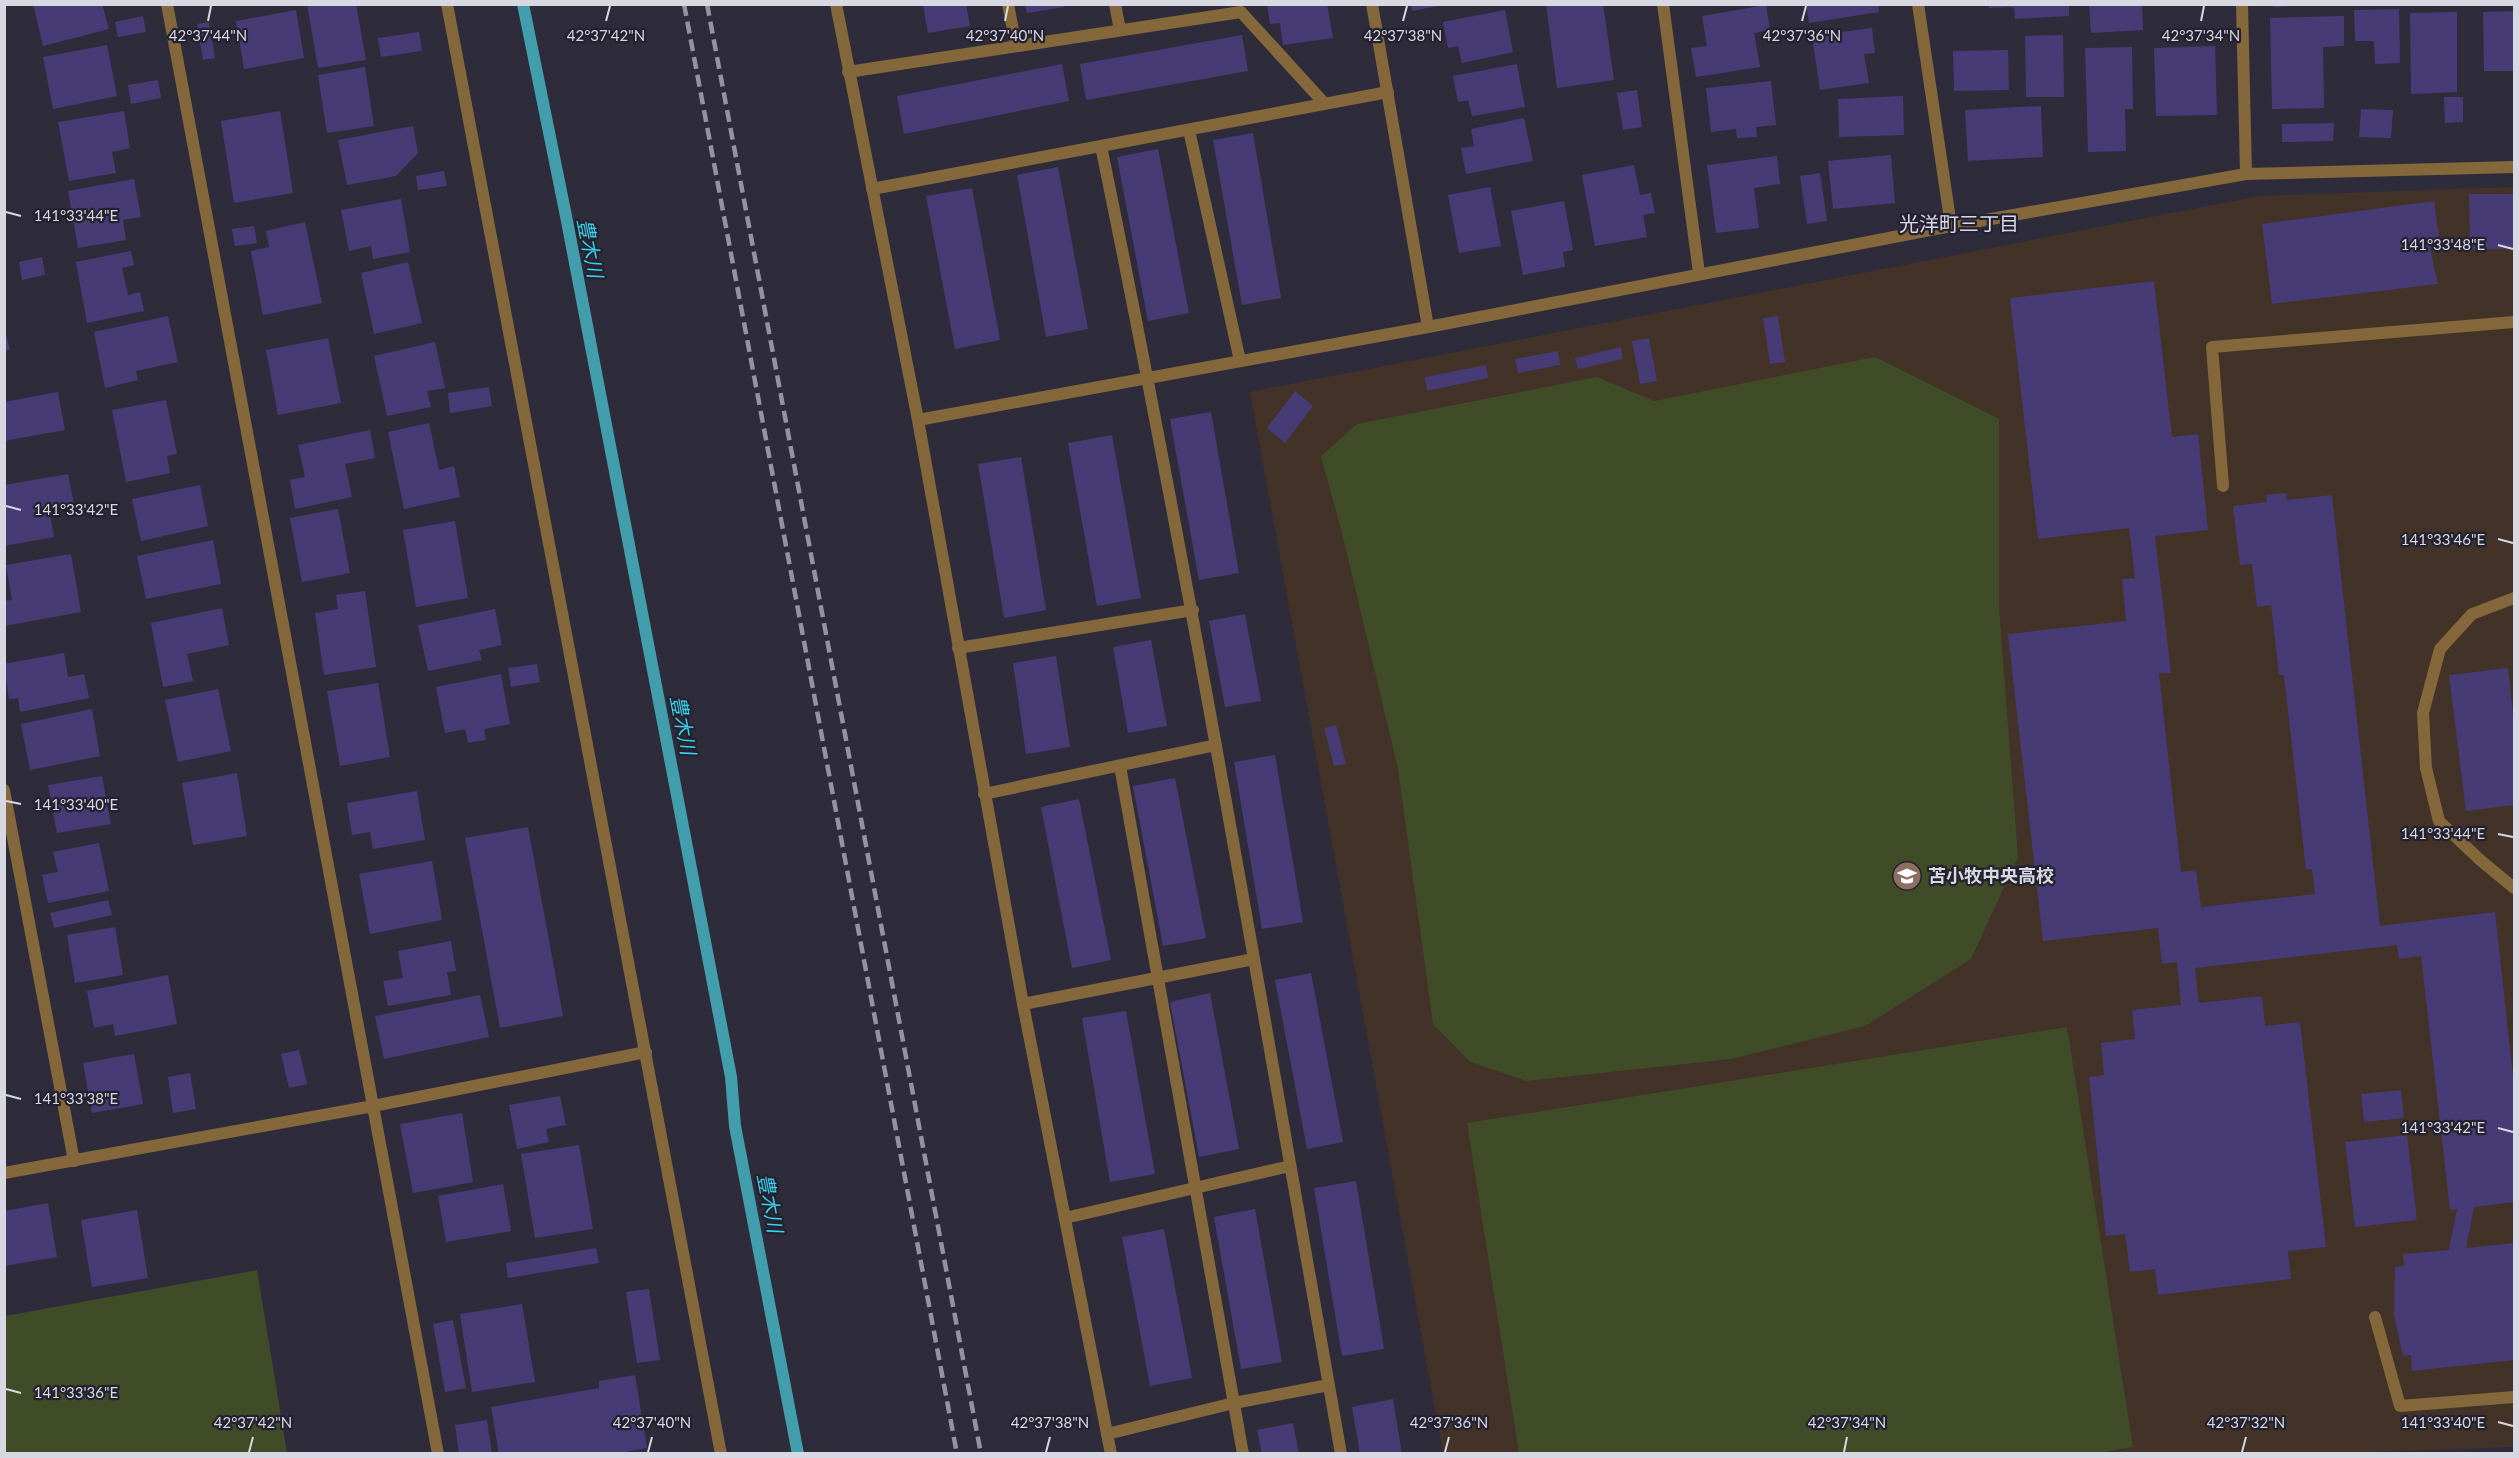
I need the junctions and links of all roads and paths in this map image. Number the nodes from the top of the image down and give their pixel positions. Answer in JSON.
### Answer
{"nodes":[{"id":1,"x":167,"y":4,"type":"edge"},
{"id":2,"x":447,"y":4,"type":"edge"},
{"id":3,"x":836,"y":4,"type":"edge"},
{"id":4,"x":1008,"y":4,"type":"edge"},
{"id":5,"x":1116,"y":4,"type":"edge"},
{"id":6,"x":1372,"y":4,"type":"edge"},
{"id":7,"x":1663,"y":4,"type":"edge"},
{"id":8,"x":1918,"y":4,"type":"edge"},
{"id":9,"x":2241,"y":4,"type":"edge"},
{"id":10,"x":1239,"y":8,"type":"edge"},
{"id":11,"x":1120,"y":30,"type":"junction"},
{"id":12,"x":1016,"y":46,"type":"junction"},
{"id":13,"x":848,"y":72,"type":"junction"},
{"id":14,"x":1388,"y":92,"type":"junction"},
{"id":15,"x":1325,"y":104,"type":"junction"},
{"id":16,"x":1189,"y":130,"type":"junction"},
{"id":17,"x":1101,"y":146,"type":"junction"},
{"id":18,"x":2514,"y":167,"type":"edge"},
{"id":19,"x":2246,"y":174,"type":"junction"},
{"id":20,"x":872,"y":189,"type":"junction"},
{"id":21,"x":1951,"y":226,"type":"junction"},
{"id":22,"x":1699,"y":273,"type":"junction"},
{"id":23,"x":2514,"y":322,"type":"edge"},
{"id":24,"x":1428,"y":327,"type":"junction"},
{"id":25,"x":1240,"y":361,"type":"junction"},
{"id":26,"x":1149,"y":378,"type":"junction"},
{"id":27,"x":918,"y":420,"type":"junction"},
{"id":28,"x":2223,"y":486,"type":"dead end"},
{"id":29,"x":2514,"y":598,"type":"edge"},
{"id":30,"x":1193,"y":610,"type":"junction"},
{"id":31,"x":958,"y":648,"type":"junction"},
{"id":32,"x":1216,"y":745,"type":"junction"},
{"id":33,"x":1120,"y":766,"type":"junction"},
{"id":34,"x":4,"y":790,"type":"edge"},
{"id":35,"x":984,"y":794,"type":"junction"},
{"id":36,"x":2514,"y":888,"type":"edge"},
{"id":37,"x":1254,"y":959,"type":"junction"},
{"id":38,"x":1158,"y":978,"type":"junction"},
{"id":39,"x":1023,"y":1004,"type":"junction"},
{"id":40,"x":646,"y":1052,"type":"junction"},
{"id":41,"x":373,"y":1106,"type":"junction"},
{"id":42,"x":74,"y":1161,"type":"junction"},
{"id":43,"x":1290,"y":1166,"type":"junction"},
{"id":44,"x":4,"y":1173,"type":"edge"},
{"id":45,"x":1196,"y":1187,"type":"junction"},
{"id":46,"x":1065,"y":1218,"type":"junction"},
{"id":47,"x":2375,"y":1317,"type":"dead end"},
{"id":48,"x":1329,"y":1385,"type":"junction"},
{"id":49,"x":2514,"y":1397,"type":"edge"},
{"id":50,"x":1234,"y":1403,"type":"junction"},
{"id":51,"x":1107,"y":1434,"type":"junction"},
{"id":52,"x":438,"y":1454,"type":"edge"},
{"id":53,"x":721,"y":1454,"type":"edge"},
{"id":54,"x":1111,"y":1454,"type":"edge"},
{"id":55,"x":1243,"y":1454,"type":"edge"},
{"id":56,"x":1341,"y":1454,"type":"edge"}],
"edges":[{"from":1,"to":41,"type":"street"},
{"from":2,"to":40,"type":"street"},
{"from":3,"to":13,"type":"street"},
{"from":4,"to":12,"type":"street"},
{"from":5,"to":11,"type":"street"},
{"from":6,"to":14,"type":"street"},
{"from":7,"to":22,"type":"street"},
{"from":8,"to":21,"type":"street"},
{"from":9,"to":19,"type":"street"},
{"from":10,"to":11,"type":"street"},
{"from":10,"to":15,"type":"street"},
{"from":11,"to":12,"type":"street"},
{"from":12,"to":13,"type":"street"},
{"from":13,"to":20,"type":"street"},
{"from":14,"to":15,"type":"street"},
{"from":14,"to":24,"type":"street"},
{"from":15,"to":16,"type":"street"},
{"from":16,"to":17,"type":"street"},
{"from":16,"to":25,"type":"street"},
{"from":17,"to":20,"type":"street"},
{"from":17,"to":26,"type":"street"},
{"from":18,"to":19,"type":"street"},
{"from":19,"to":21,"type":"street"},
{"from":20,"to":27,"type":"street"},
{"from":21,"to":22,"type":"street"},
{"from":22,"to":24,"type":"street"},
{"from":23,"to":28,"type":"street"},
{"from":24,"to":25,"type":"street"},
{"from":25,"to":26,"type":"street"},
{"from":26,"to":27,"type":"street"},
{"from":26,"to":30,"type":"street"},
{"from":27,"to":31,"type":"street"},
{"from":29,"to":36,"type":"street"},
{"from":30,"to":31,"type":"street"},
{"from":30,"to":32,"type":"street"},
{"from":31,"to":35,"type":"street"},
{"from":32,"to":33,"type":"street"},
{"from":32,"to":37,"type":"street"},
{"from":33,"to":35,"type":"street"},
{"from":33,"to":38,"type":"street"},
{"from":34,"to":42,"type":"street"},
{"from":35,"to":39,"type":"street"},
{"from":37,"to":38,"type":"street"},
{"from":37,"to":43,"type":"street"},
{"from":38,"to":39,"type":"street"},
{"from":38,"to":45,"type":"street"},
{"from":39,"to":46,"type":"street"},
{"from":40,"to":41,"type":"street"},
{"from":40,"to":53,"type":"street"},
{"from":41,"to":42,"type":"street"},
{"from":41,"to":52,"type":"street"},
{"from":42,"to":44,"type":"street"},
{"from":43,"to":45,"type":"street"},
{"from":43,"to":48,"type":"street"},
{"from":45,"to":46,"type":"street"},
{"from":45,"to":50,"type":"street"},
{"from":46,"to":51,"type":"street"},
{"from":47,"to":49,"type":"street"},
{"from":48,"to":50,"type":"street"},
{"from":48,"to":56,"type":"street"},
{"from":50,"to":51,"type":"street"},
{"from":50,"to":55,"type":"street"},
{"from":51,"to":54,"type":"street"}]}
